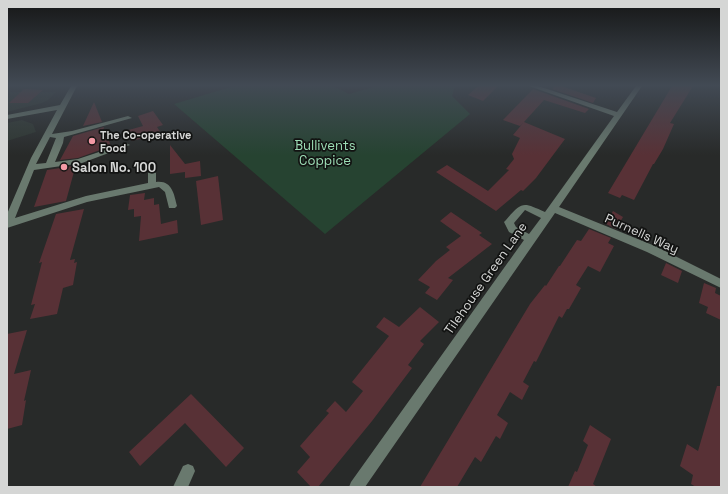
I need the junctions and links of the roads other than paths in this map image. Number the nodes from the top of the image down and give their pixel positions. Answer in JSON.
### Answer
{"nodes":[{"id":1,"x":51,"y":109,"type":"edge"},
{"id":2,"x":61,"y":109,"type":"edge"},
{"id":3,"x":601,"y":109,"type":"edge"},
{"id":4,"x":623,"y":109,"type":"edge"},
{"id":5,"x":619,"y":115,"type":"junction"},
{"id":6,"x":7,"y":117,"type":"edge"},
{"id":7,"x":128,"y":118,"type":"dead end"},
{"id":8,"x":60,"y":135,"type":"junction"},
{"id":9,"x":46,"y":137,"type":"junction"},
{"id":10,"x":126,"y":145,"type":"dead end"},
{"id":11,"x":50,"y":165,"type":"junction"},
{"id":12,"x":30,"y":168,"type":"junction"},
{"id":13,"x":152,"y":174,"type":"dead end"},
{"id":14,"x":152,"y":186,"type":"junction"},
{"id":15,"x":172,"y":206,"type":"dead end"},
{"id":16,"x":549,"y":212,"type":"junction"},
{"id":17,"x":7,"y":224,"type":"edge"},
{"id":18,"x":530,"y":239,"type":"junction"},
{"id":19,"x":721,"y":284,"type":"edge"},
{"id":20,"x":188,"y":471,"type":"dead end"},
{"id":21,"x":180,"y":487,"type":"edge"},
{"id":22,"x":356,"y":487,"type":"edge"}],
"edges":[{"from":1,"to":6,"type":"street"},
{"from":2,"to":9,"type":"street"},
{"from":3,"to":5,"type":"street"},
{"from":4,"to":5,"type":"street","name":"Tilehouse Green Lane"},
{"from":5,"to":16,"type":"street","name":"Tilehouse Green Lane"},
{"from":7,"to":8,"type":"street"},
{"from":8,"to":9,"type":"street"},
{"from":8,"to":11,"type":"street"},
{"from":9,"to":12,"type":"street"},
{"from":10,"to":11,"type":"street"},
{"from":11,"to":12,"type":"street"},
{"from":12,"to":17,"type":"street"},
{"from":13,"to":14,"type":"street"},
{"from":14,"to":15,"type":"street"},
{"from":14,"to":17,"type":"street"},
{"from":16,"to":18,"type":"street","name":"Tilehouse Green Lane"},
{"from":16,"to":18,"type":"street","name":"Purnells Way"},
{"from":16,"to":19,"type":"street","name":"Purnells Way"},
{"from":18,"to":22,"type":"street","name":"Tilehouse Green Lane"},
{"from":20,"to":21,"type":"street"}]}
